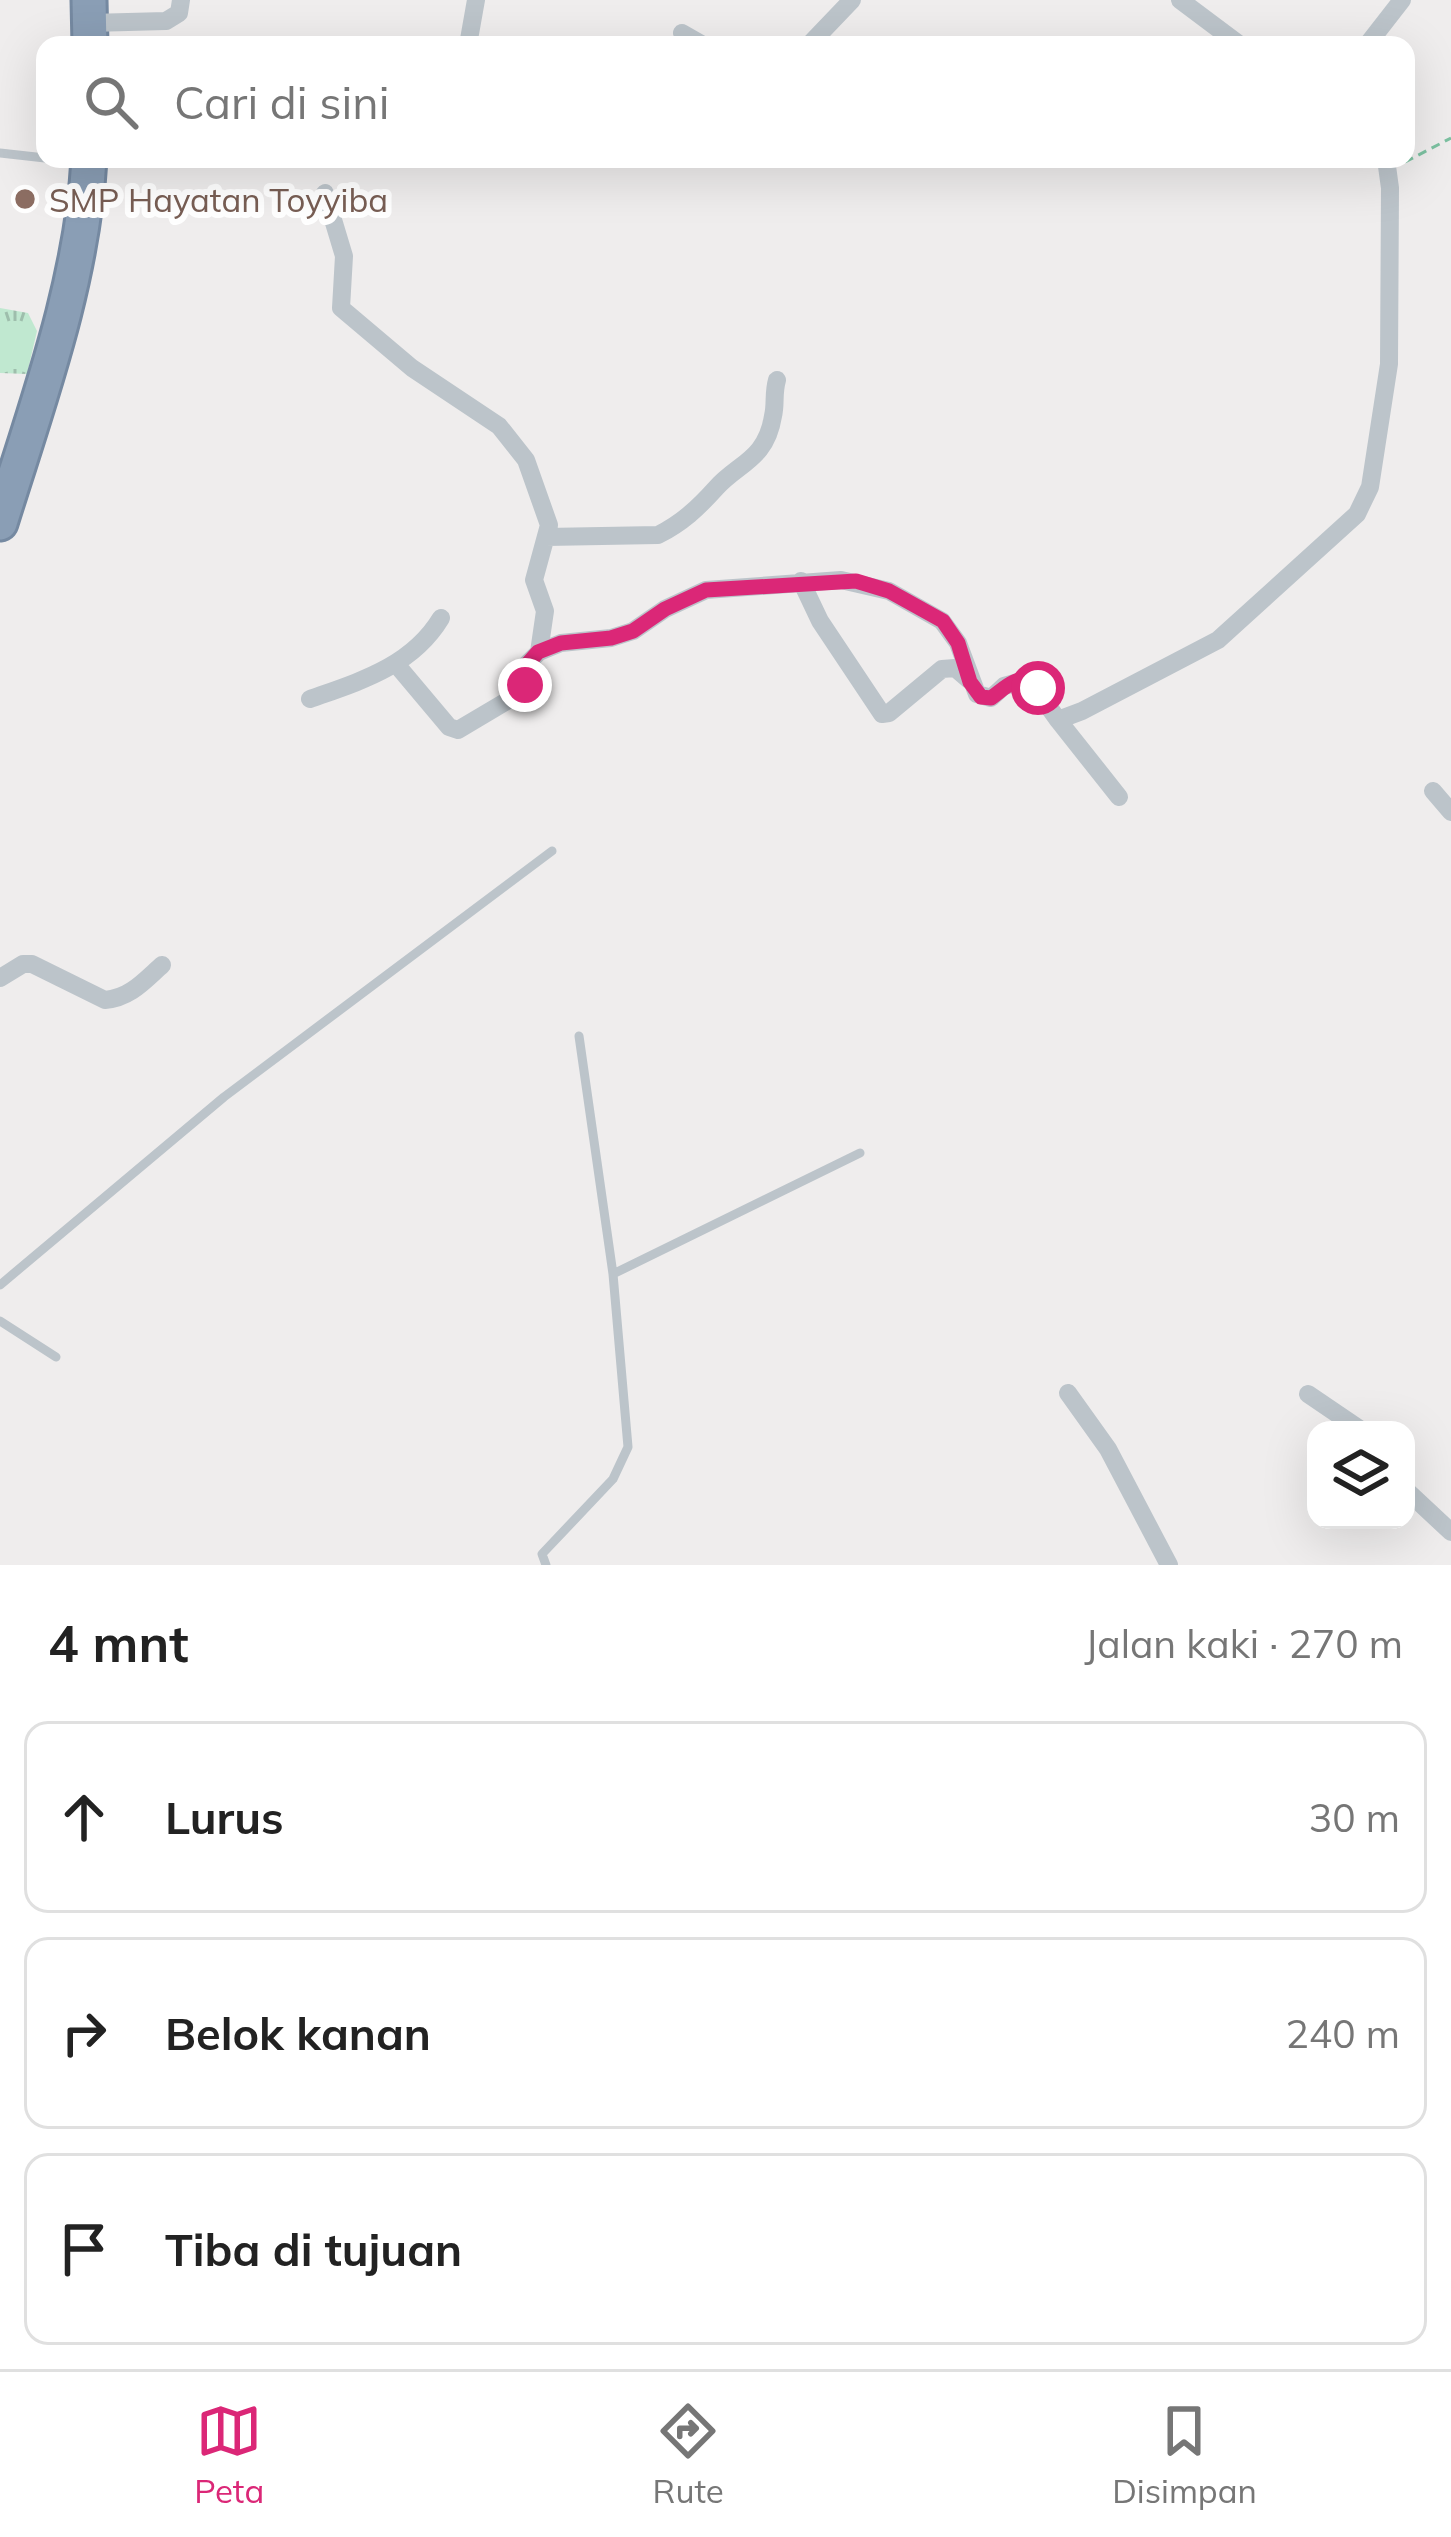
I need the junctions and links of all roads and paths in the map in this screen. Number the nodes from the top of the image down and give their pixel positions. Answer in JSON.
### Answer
{"nodes":[{"id":1,"x":181,"y":0,"type":"edge"},
{"id":2,"x":476,"y":0,"type":"edge"},
{"id":3,"x":852,"y":0,"type":"edge"},
{"id":4,"x":1180,"y":0,"type":"edge"},
{"id":5,"x":1402,"y":0,"type":"edge"},
{"id":6,"x":89,"y":23,"type":"edge"},
{"id":7,"x":682,"y":33,"type":"dead end"},
{"id":8,"x":470,"y":36,"type":"edge"},
{"id":9,"x":687,"y":36,"type":"edge"},
{"id":10,"x":818,"y":36,"type":"edge"},
{"id":11,"x":1228,"y":36,"type":"edge"},
{"id":12,"x":1374,"y":36,"type":"edge"},
{"id":13,"x":1451,"y":138,"type":"edge"},
{"id":14,"x":0,"y":153,"type":"edge"},
{"id":15,"x":1415,"y":153,"type":"edge"},
{"id":16,"x":36,"y":157,"type":"edge"},
{"id":17,"x":78,"y":168,"type":"edge"},
{"id":18,"x":1387,"y":168,"type":"edge"},
{"id":19,"x":325,"y":193,"type":"dead end"},
{"id":20,"x":777,"y":380,"type":"dead end"},
{"id":21,"x":0,"y":523,"type":"edge"},
{"id":22,"x":546,"y":537,"type":"junction"},
{"id":23,"x":801,"y":581,"type":"junction"},
{"id":24,"x":441,"y":618,"type":"dead end"},
{"id":25,"x":538,"y":652,"type":"junction"},
{"id":26,"x":396,"y":664,"type":"junction"},
{"id":27,"x":970,"y":682,"type":"junction"},
{"id":28,"x":310,"y":699,"type":"dead end"},
{"id":29,"x":1058,"y":720,"type":"junction"},
{"id":30,"x":1433,"y":791,"type":"dead end"},
{"id":31,"x":1119,"y":797,"type":"dead end"},
{"id":32,"x":1451,"y":812,"type":"edge"},
{"id":33,"x":552,"y":851,"type":"dead end"},
{"id":34,"x":162,"y":964,"type":"dead end"},
{"id":35,"x":0,"y":978,"type":"edge"},
{"id":36,"x":579,"y":1036,"type":"dead end"},
{"id":37,"x":860,"y":1153,"type":"dead end"},
{"id":38,"x":613,"y":1274,"type":"junction"},
{"id":39,"x":0,"y":1286,"type":"edge"},
{"id":40,"x":0,"y":1321,"type":"edge"},
{"id":41,"x":56,"y":1357,"type":"dead end"},
{"id":42,"x":1068,"y":1393,"type":"dead end"},
{"id":43,"x":1308,"y":1394,"type":"dead end"},
{"id":44,"x":1348,"y":1421,"type":"edge"},
{"id":45,"x":1415,"y":1498,"type":"edge"},
{"id":46,"x":1451,"y":1532,"type":"edge"},
{"id":47,"x":546,"y":1565,"type":"edge"},
{"id":48,"x":1169,"y":1565,"type":"edge"}],
"edges":[{"from":1,"to":6,"type":"street"},
{"from":2,"to":8,"type":"street"},
{"from":3,"to":10,"type":"street"},
{"from":4,"to":11,"type":"street"},
{"from":5,"to":12,"type":"street"},
{"from":7,"to":9,"type":"street"},
{"from":13,"to":15,"type":"path"},
{"from":14,"to":16,"type":"lane"},
{"from":17,"to":21,"type":"highway"},
{"from":18,"to":29,"type":"street"},
{"from":19,"to":22,"type":"street"},
{"from":20,"to":22,"type":"street"},
{"from":22,"to":25,"type":"street"},
{"from":23,"to":25,"type":"street"},
{"from":23,"to":27,"type":"street"},
{"from":23,"to":27,"type":"street"},
{"from":24,"to":26,"type":"street"},
{"from":25,"to":26,"type":"street"},
{"from":26,"to":28,"type":"street"},
{"from":27,"to":29,"type":"street"},
{"from":29,"to":31,"type":"street"},
{"from":30,"to":32,"type":"street"},
{"from":33,"to":39,"type":"lane"},
{"from":34,"to":35,"type":"street"},
{"from":36,"to":38,"type":"lane"},
{"from":37,"to":38,"type":"lane"},
{"from":38,"to":47,"type":"lane"},
{"from":40,"to":41,"type":"lane"},
{"from":42,"to":48,"type":"street"},
{"from":43,"to":44,"type":"street"},
{"from":45,"to":46,"type":"street"}]}
